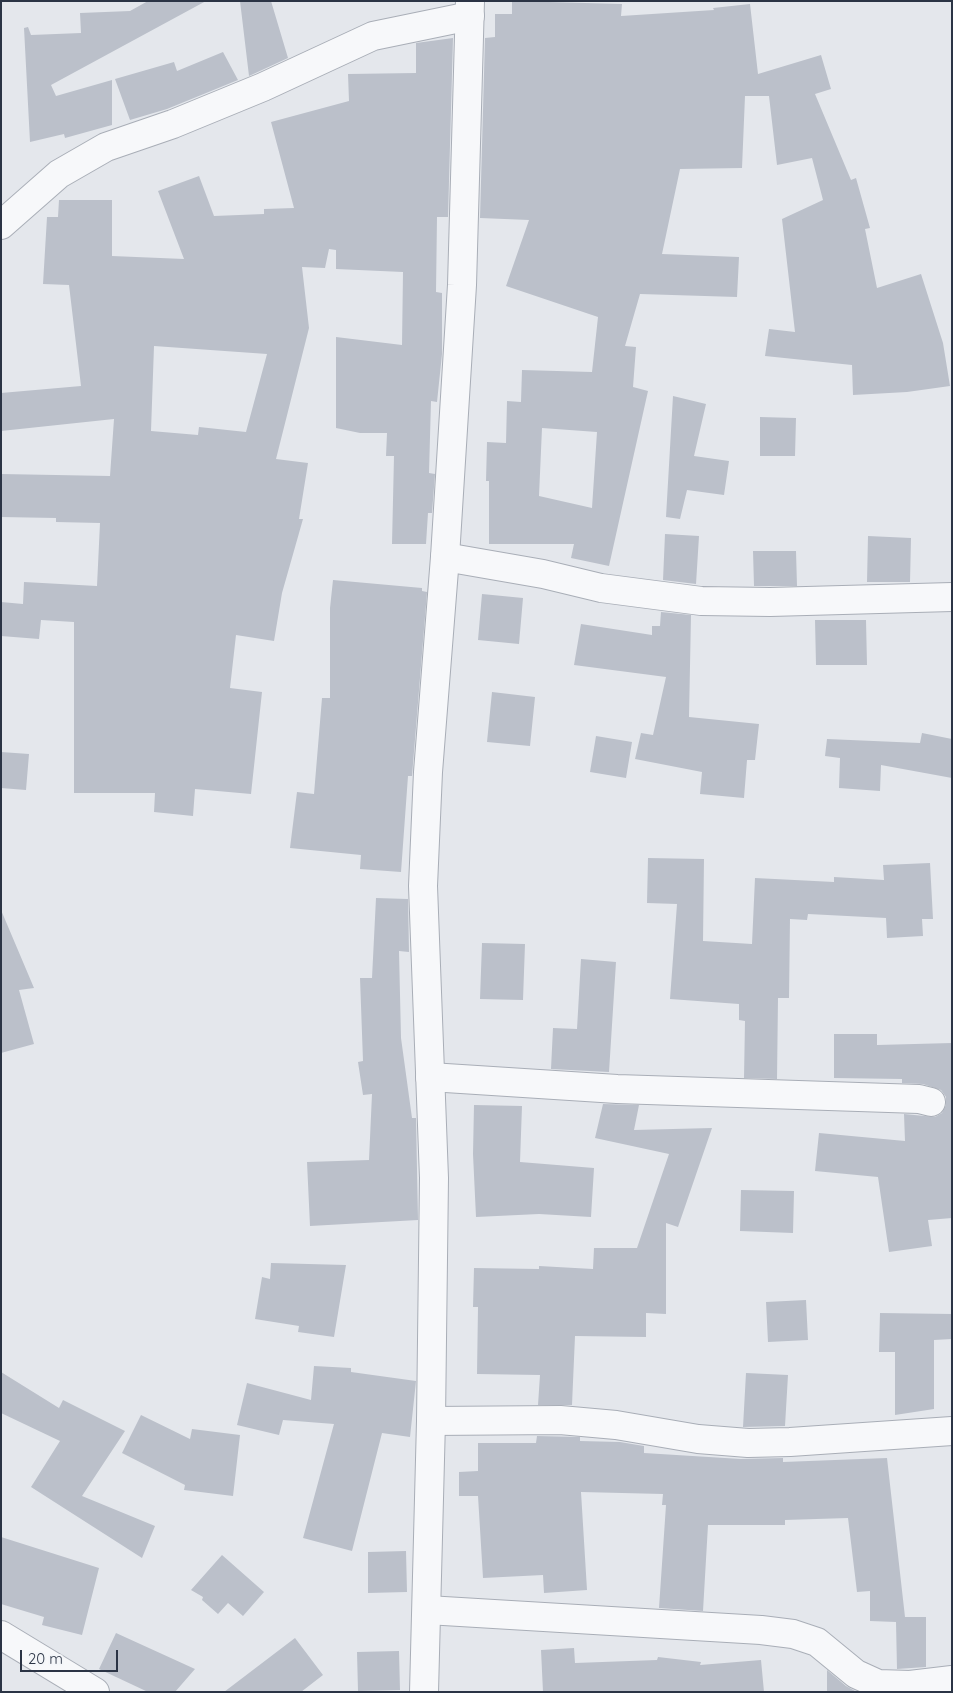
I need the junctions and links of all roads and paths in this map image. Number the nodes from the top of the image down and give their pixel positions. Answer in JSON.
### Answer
{"nodes":[{"id":1,"x":470,"y":8,"type":"edge"},
{"id":2,"x":1,"y":225,"type":"edge"},
{"id":3,"x":445,"y":557,"type":"junction"},
{"id":4,"x":952,"y":597,"type":"edge"},
{"id":5,"x":430,"y":1077,"type":"junction"},
{"id":6,"x":930,"y":1102,"type":"dead end"},
{"id":7,"x":431,"y":1421,"type":"junction"},
{"id":8,"x":952,"y":1431,"type":"edge"},
{"id":9,"x":427,"y":1610,"type":"junction"},
{"id":10,"x":1,"y":1635,"type":"edge"},
{"id":11,"x":952,"y":1680,"type":"edge"},
{"id":12,"x":96,"y":1692,"type":"edge"},
{"id":13,"x":424,"y":1692,"type":"edge"}],
"edges":[{"from":1,"to":2,"type":"street"},
{"from":1,"to":3,"type":"street"},
{"from":3,"to":4,"type":"street"},
{"from":3,"to":5,"type":"street"},
{"from":5,"to":6,"type":"street"},
{"from":5,"to":7,"type":"street"},
{"from":7,"to":8,"type":"street"},
{"from":7,"to":9,"type":"street"},
{"from":9,"to":11,"type":"street"},
{"from":9,"to":13,"type":"street"},
{"from":10,"to":12,"type":"street"}]}
